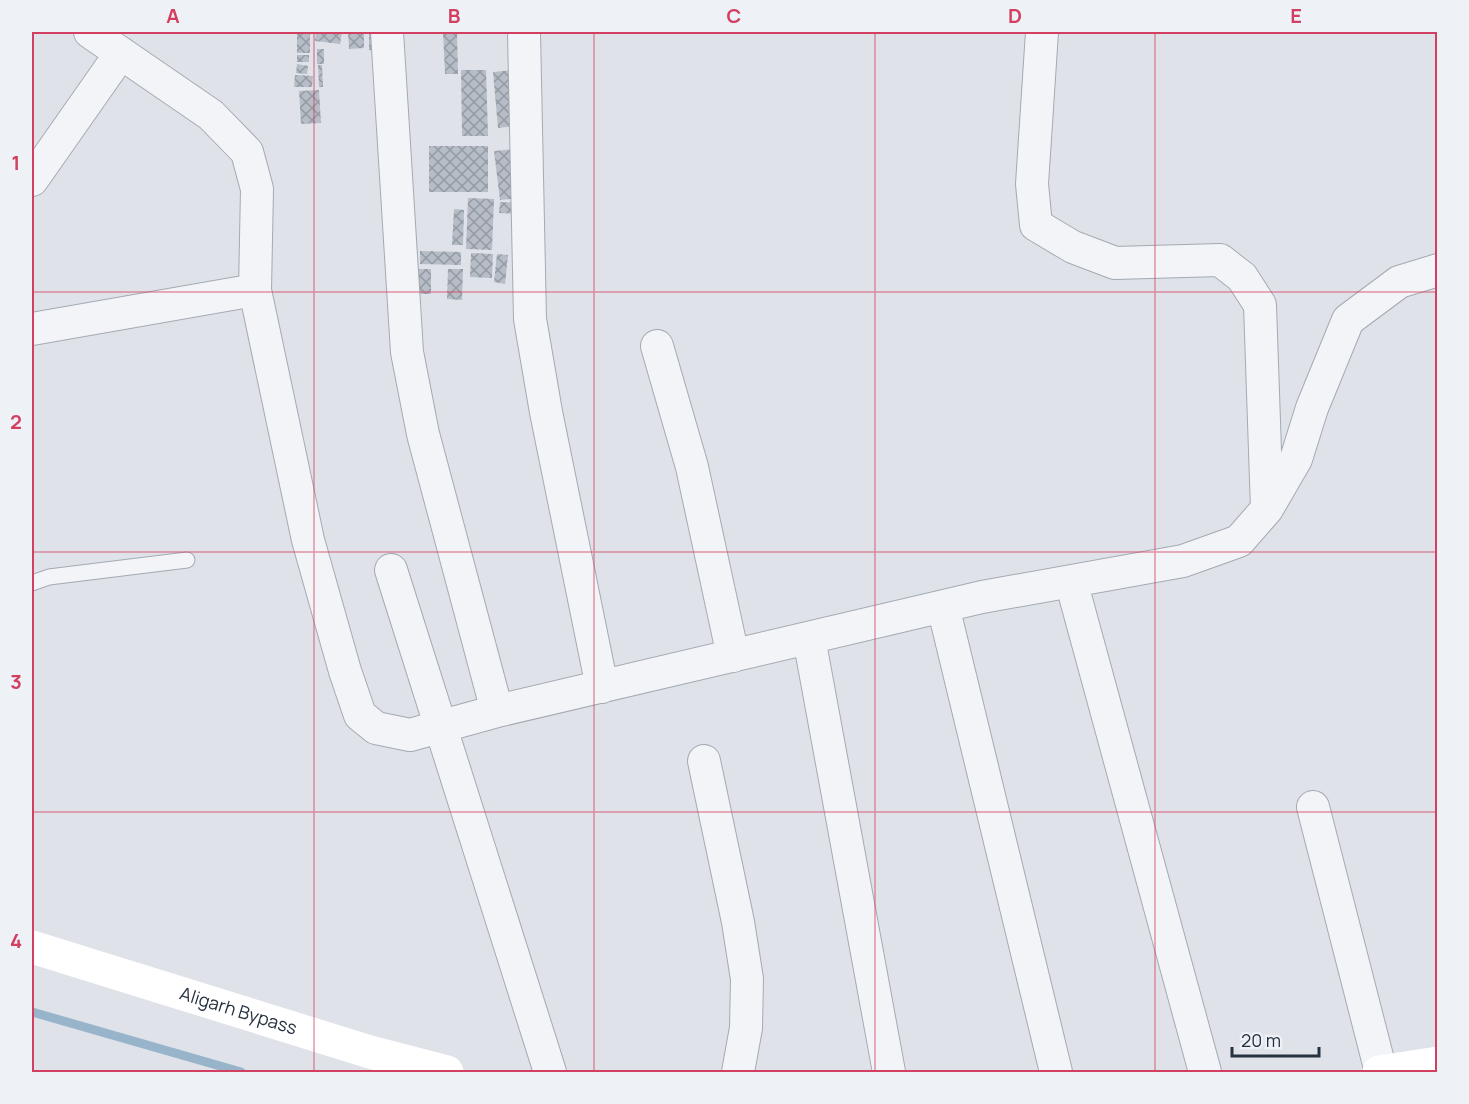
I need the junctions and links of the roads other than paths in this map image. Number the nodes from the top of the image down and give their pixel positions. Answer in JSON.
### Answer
{"nodes":[{"id":1,"x":90,"y":32,"type":"edge"},
{"id":2,"x":387,"y":32,"type":"edge"},
{"id":3,"x":524,"y":32,"type":"edge"},
{"id":4,"x":1042,"y":32,"type":"edge"},
{"id":5,"x":121,"y":53,"type":"junction"},
{"id":6,"x":32,"y":180,"type":"edge"},
{"id":7,"x":1437,"y":270,"type":"edge"},
{"id":8,"x":255,"y":291,"type":"junction"},
{"id":9,"x":32,"y":329,"type":"edge"},
{"id":10,"x":657,"y":346,"type":"dead end"},
{"id":11,"x":1267,"y":509,"type":"junction"},
{"id":12,"x":187,"y":560,"type":"dead end"},
{"id":13,"x":391,"y":570,"type":"dead end"},
{"id":14,"x":1071,"y":581,"type":"junction"},
{"id":15,"x":32,"y":583,"type":"edge"},
{"id":16,"x":943,"y":606,"type":"junction"},
{"id":17,"x":808,"y":638,"type":"junction"},
{"id":18,"x":733,"y":656,"type":"junction"},
{"id":19,"x":602,"y":687,"type":"junction"},
{"id":20,"x":497,"y":711,"type":"junction"},
{"id":21,"x":442,"y":727,"type":"junction"},
{"id":22,"x":704,"y":761,"type":"dead end"},
{"id":23,"x":1313,"y":807,"type":"dead end"},
{"id":24,"x":32,"y":947,"type":"edge"},
{"id":25,"x":367,"y":1062,"type":"edge"},
{"id":26,"x":1404,"y":1069,"type":"edge"},
{"id":27,"x":447,"y":1072,"type":"edge"},
{"id":28,"x":550,"y":1072,"type":"edge"},
{"id":29,"x":738,"y":1072,"type":"edge"},
{"id":30,"x":889,"y":1072,"type":"edge"},
{"id":31,"x":1056,"y":1072,"type":"edge"},
{"id":32,"x":1205,"y":1072,"type":"edge"}],
"edges":[{"from":1,"to":5,"type":"street"},
{"from":2,"to":20,"type":"street"},
{"from":3,"to":19,"type":"street"},
{"from":4,"to":11,"type":"street"},
{"from":5,"to":6,"type":"street"},
{"from":5,"to":8,"type":"street"},
{"from":7,"to":11,"type":"street"},
{"from":8,"to":9,"type":"street"},
{"from":8,"to":21,"type":"street"},
{"from":10,"to":18,"type":"street"},
{"from":11,"to":14,"type":"street"},
{"from":12,"to":15,"type":"lane"},
{"from":13,"to":21,"type":"street"},
{"from":14,"to":16,"type":"street"},
{"from":14,"to":32,"type":"street"},
{"from":16,"to":17,"type":"street"},
{"from":16,"to":31,"type":"street"},
{"from":17,"to":18,"type":"street"},
{"from":17,"to":30,"type":"street"},
{"from":18,"to":19,"type":"street"},
{"from":19,"to":20,"type":"street"},
{"from":20,"to":21,"type":"street"},
{"from":21,"to":28,"type":"street"},
{"from":22,"to":29,"type":"street"},
{"from":23,"to":26,"type":"street"},
{"from":24,"to":25,"type":"main road","name":"Aligarh Bypass"},
{"from":25,"to":27,"type":"main road","name":"Aligarh Bypass"}]}
